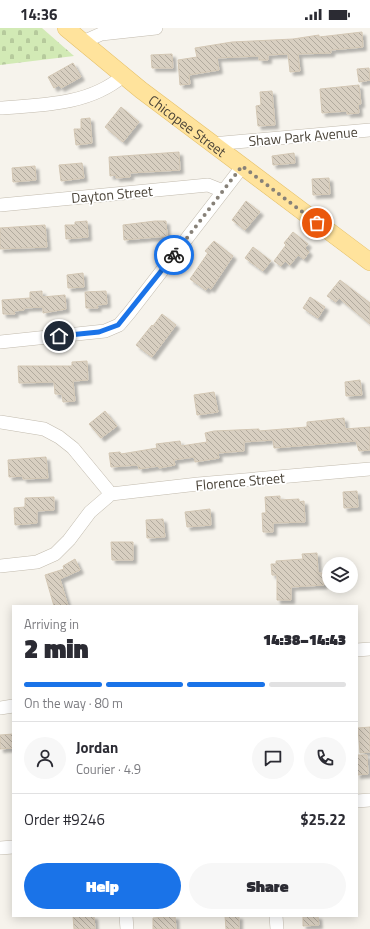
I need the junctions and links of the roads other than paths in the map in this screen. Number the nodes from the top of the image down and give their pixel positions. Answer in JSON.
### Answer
{"nodes":[{"id":1,"x":66,"y":28,"type":"edge"},
{"id":2,"x":156,"y":28,"type":"edge"},
{"id":3,"x":82,"y":42,"type":"junction"},
{"id":4,"x":123,"y":76,"type":"junction"},
{"id":5,"x":0,"y":108,"type":"edge"},
{"id":6,"x":370,"y":130,"type":"edge"},
{"id":7,"x":212,"y":144,"type":"junction"},
{"id":8,"x":242,"y":166,"type":"junction"},
{"id":9,"x":223,"y":190,"type":"junction"},
{"id":10,"x":0,"y":205,"type":"edge"},
{"id":11,"x":370,"y":262,"type":"edge"},
{"id":12,"x":0,"y":342,"type":"edge"},
{"id":13,"x":0,"y":422,"type":"edge"},
{"id":14,"x":370,"y":469,"type":"edge"},
{"id":15,"x":111,"y":494,"type":"junction"},
{"id":16,"x":0,"y":566,"type":"edge"},
{"id":17,"x":370,"y":649,"type":"edge"},
{"id":18,"x":358,"y":650,"type":"edge"},
{"id":19,"x":12,"y":706,"type":"edge"},
{"id":20,"x":0,"y":708,"type":"edge"},
{"id":21,"x":370,"y":800,"type":"edge"},
{"id":22,"x":358,"y":802,"type":"edge"},
{"id":23,"x":12,"y":847,"type":"edge"},
{"id":24,"x":0,"y":848,"type":"edge"},
{"id":25,"x":126,"y":917,"type":"edge"},
{"id":26,"x":276,"y":917,"type":"edge"},
{"id":27,"x":127,"y":929,"type":"edge"},
{"id":28,"x":277,"y":929,"type":"edge"}],
"edges":[{"from":1,"to":3,"type":"main road","name":"Chicopee Street"},
{"from":2,"to":3,"type":"street"},
{"from":3,"to":4,"type":"main road","name":"Chicopee Street"},
{"from":4,"to":5,"type":"street"},
{"from":4,"to":7,"type":"main road","name":"Chicopee Street"},
{"from":6,"to":7,"type":"street","name":"Shaw Park Avenue"},
{"from":7,"to":8,"type":"main road","name":"Chicopee Street"},
{"from":8,"to":9,"type":"street"},
{"from":8,"to":11,"type":"main road","name":"Chicopee Street"},
{"from":9,"to":10,"type":"street","name":"Dayton Street"},
{"from":9,"to":12,"type":"street"},
{"from":13,"to":15,"type":"street"},
{"from":14,"to":15,"type":"street","name":"Florence Street"},
{"from":15,"to":16,"type":"street"},
{"from":17,"to":18,"type":"street"},
{"from":19,"to":20,"type":"street"},
{"from":21,"to":22,"type":"street"},
{"from":23,"to":24,"type":"street"},
{"from":25,"to":27,"type":"street"},
{"from":26,"to":28,"type":"street"}]}
